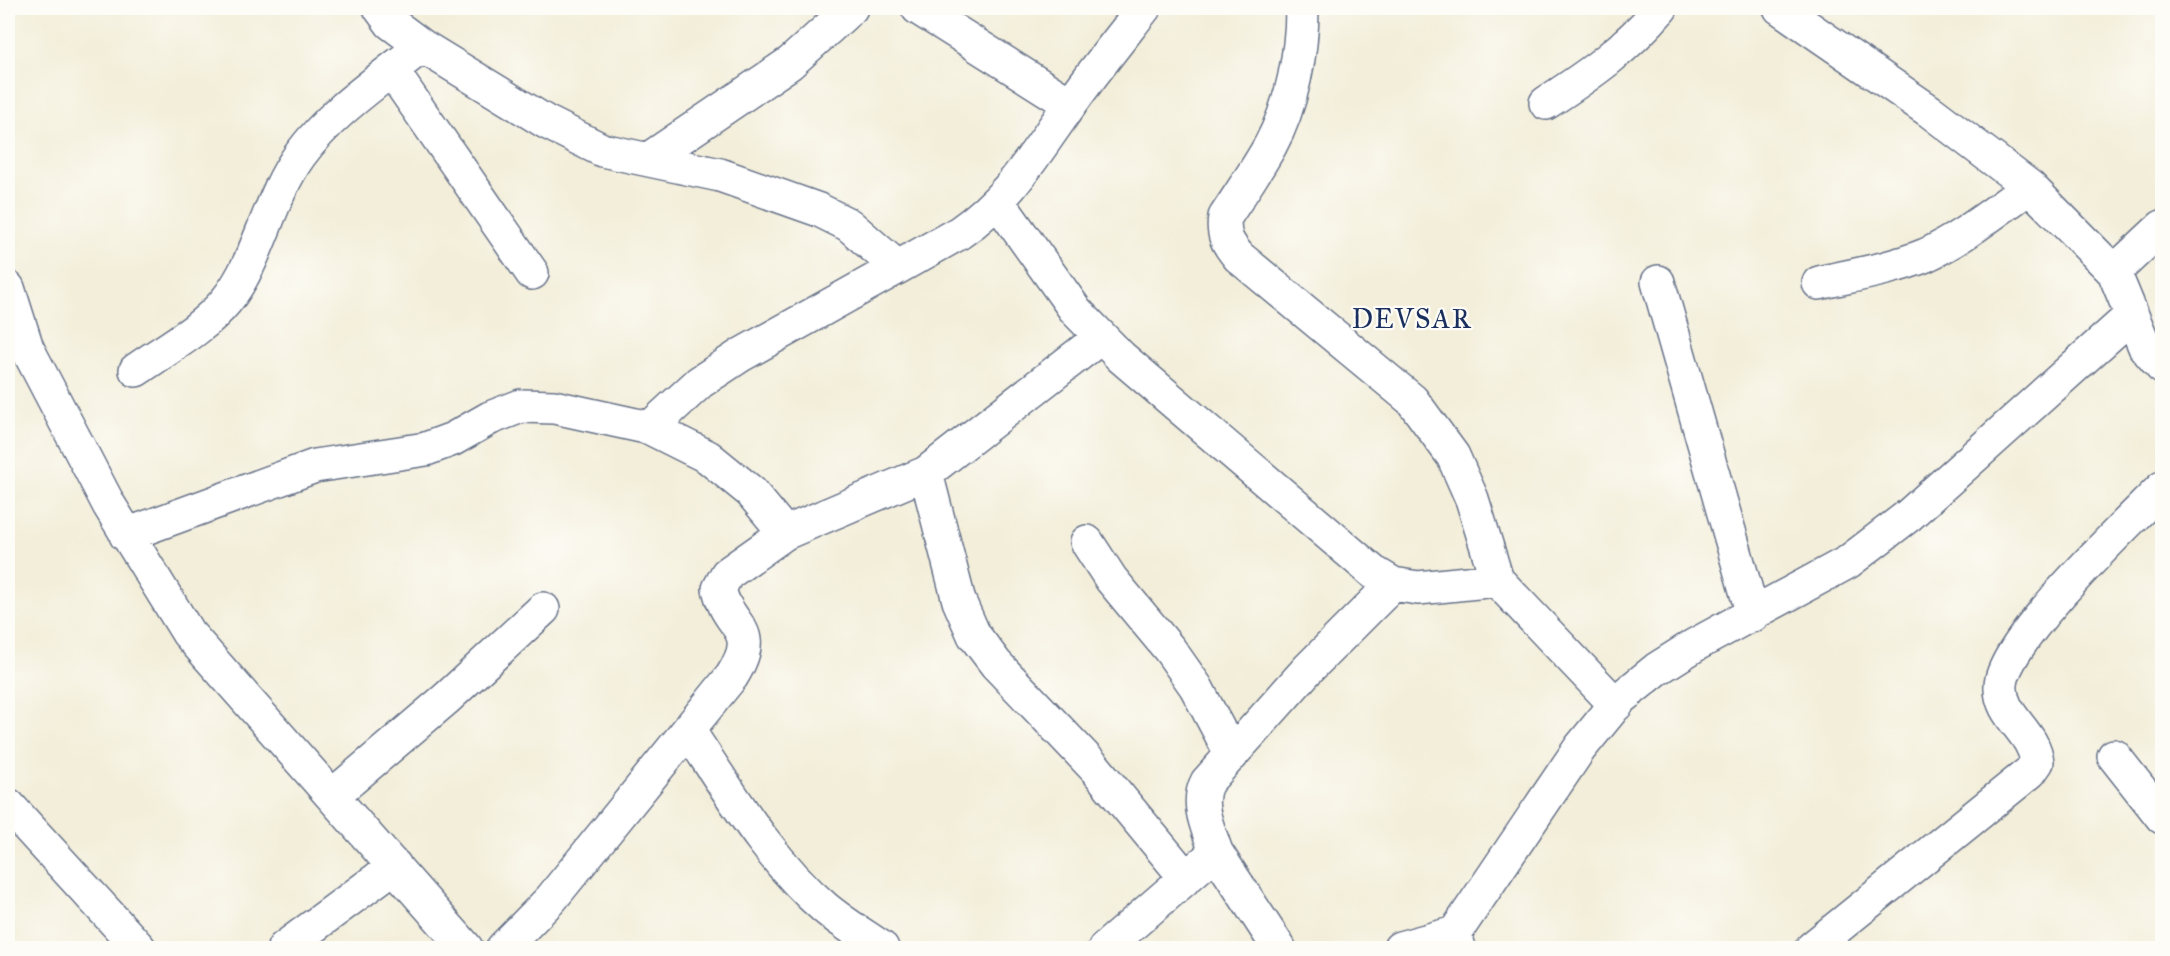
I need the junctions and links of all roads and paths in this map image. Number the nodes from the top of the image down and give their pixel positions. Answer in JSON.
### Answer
{"nodes":[{"id":1,"x":380,"y":8,"type":"edge"},
{"id":2,"x":851,"y":8,"type":"edge"},
{"id":3,"x":918,"y":8,"type":"edge"},
{"id":4,"x":1144,"y":8,"type":"edge"},
{"id":5,"x":1302,"y":8,"type":"edge"},
{"id":6,"x":1661,"y":8,"type":"edge"},
{"id":7,"x":1780,"y":8,"type":"edge"},
{"id":8,"x":422,"y":46,"type":"junction"},
{"id":9,"x":392,"y":71,"type":"junction"},
{"id":10,"x":1070,"y":104,"type":"junction"},
{"id":11,"x":1546,"y":104,"type":"dead end"},
{"id":12,"x":649,"y":159,"type":"junction"},
{"id":13,"x":2030,"y":187,"type":"junction"},
{"id":14,"x":999,"y":203,"type":"junction"},
{"id":15,"x":2163,"y":227,"type":"edge"},
{"id":16,"x":897,"y":267,"type":"junction"},
{"id":17,"x":2114,"y":272,"type":"junction"},
{"id":18,"x":532,"y":273,"type":"dead end"},
{"id":19,"x":1658,"y":282,"type":"dead end"},
{"id":20,"x":1819,"y":283,"type":"dead end"},
{"id":21,"x":8,"y":288,"type":"edge"},
{"id":22,"x":2132,"y":315,"type":"junction"},
{"id":23,"x":1101,"y":337,"type":"junction"},
{"id":24,"x":2163,"y":367,"type":"edge"},
{"id":25,"x":136,"y":370,"type":"dead end"},
{"id":26,"x":650,"y":428,"type":"junction"},
{"id":27,"x":926,"y":472,"type":"junction"},
{"id":28,"x":2163,"y":488,"type":"edge"},
{"id":29,"x":785,"y":534,"type":"junction"},
{"id":30,"x":126,"y":535,"type":"junction"},
{"id":31,"x":1087,"y":542,"type":"dead end"},
{"id":32,"x":1497,"y":580,"type":"junction"},
{"id":33,"x":1393,"y":584,"type":"junction"},
{"id":34,"x":543,"y":609,"type":"dead end"},
{"id":35,"x":1753,"y":615,"type":"junction"},
{"id":36,"x":1616,"y":705,"type":"junction"},
{"id":37,"x":688,"y":730,"type":"junction"},
{"id":38,"x":1232,"y":755,"type":"junction"},
{"id":39,"x":2114,"y":756,"type":"dead end"},
{"id":40,"x":332,"y":796,"type":"junction"},
{"id":41,"x":8,"y":805,"type":"edge"},
{"id":42,"x":2163,"y":817,"type":"edge"},
{"id":43,"x":1216,"y":852,"type":"junction"},
{"id":44,"x":395,"y":866,"type":"junction"},
{"id":45,"x":1186,"y":878,"type":"junction"},
{"id":46,"x":1457,"y":941,"type":"edge"},
{"id":47,"x":1831,"y":942,"type":"edge"},
{"id":48,"x":139,"y":948,"type":"edge"},
{"id":49,"x":284,"y":948,"type":"edge"},
{"id":50,"x":466,"y":948,"type":"edge"},
{"id":51,"x":503,"y":948,"type":"edge"},
{"id":52,"x":882,"y":948,"type":"edge"},
{"id":53,"x":1105,"y":948,"type":"edge"},
{"id":54,"x":1279,"y":948,"type":"edge"},
{"id":55,"x":1400,"y":948,"type":"edge"}],
"edges":[{"from":1,"to":8,"type":"street"},
{"from":2,"to":12,"type":"street"},
{"from":3,"to":10,"type":"street"},
{"from":4,"to":10,"type":"street"},
{"from":5,"to":32,"type":"street"},
{"from":6,"to":11,"type":"street"},
{"from":7,"to":13,"type":"street"},
{"from":8,"to":9,"type":"street"},
{"from":8,"to":12,"type":"street"},
{"from":9,"to":18,"type":"street"},
{"from":9,"to":25,"type":"street"},
{"from":10,"to":14,"type":"street"},
{"from":12,"to":16,"type":"street"},
{"from":13,"to":17,"type":"street"},
{"from":13,"to":20,"type":"street"},
{"from":14,"to":16,"type":"street"},
{"from":14,"to":23,"type":"street"},
{"from":15,"to":17,"type":"street"},
{"from":16,"to":26,"type":"street"},
{"from":17,"to":22,"type":"street"},
{"from":19,"to":35,"type":"street"},
{"from":21,"to":30,"type":"street"},
{"from":22,"to":24,"type":"street"},
{"from":22,"to":35,"type":"street"},
{"from":23,"to":27,"type":"street"},
{"from":23,"to":33,"type":"street"},
{"from":26,"to":29,"type":"street"},
{"from":26,"to":30,"type":"street"},
{"from":27,"to":29,"type":"street"},
{"from":27,"to":45,"type":"street"},
{"from":28,"to":47,"type":"street"},
{"from":29,"to":37,"type":"street"},
{"from":30,"to":40,"type":"street"},
{"from":31,"to":38,"type":"street"},
{"from":32,"to":33,"type":"street"},
{"from":32,"to":36,"type":"street"},
{"from":33,"to":38,"type":"street"},
{"from":34,"to":40,"type":"street"},
{"from":35,"to":36,"type":"street"},
{"from":36,"to":46,"type":"street"},
{"from":37,"to":51,"type":"street"},
{"from":37,"to":52,"type":"street"},
{"from":38,"to":43,"type":"street"},
{"from":39,"to":42,"type":"street"},
{"from":40,"to":44,"type":"street"},
{"from":41,"to":48,"type":"street"},
{"from":43,"to":45,"type":"street"},
{"from":43,"to":54,"type":"street"},
{"from":44,"to":49,"type":"street"},
{"from":44,"to":50,"type":"street"},
{"from":45,"to":53,"type":"street"},
{"from":46,"to":55,"type":"street"}]}
